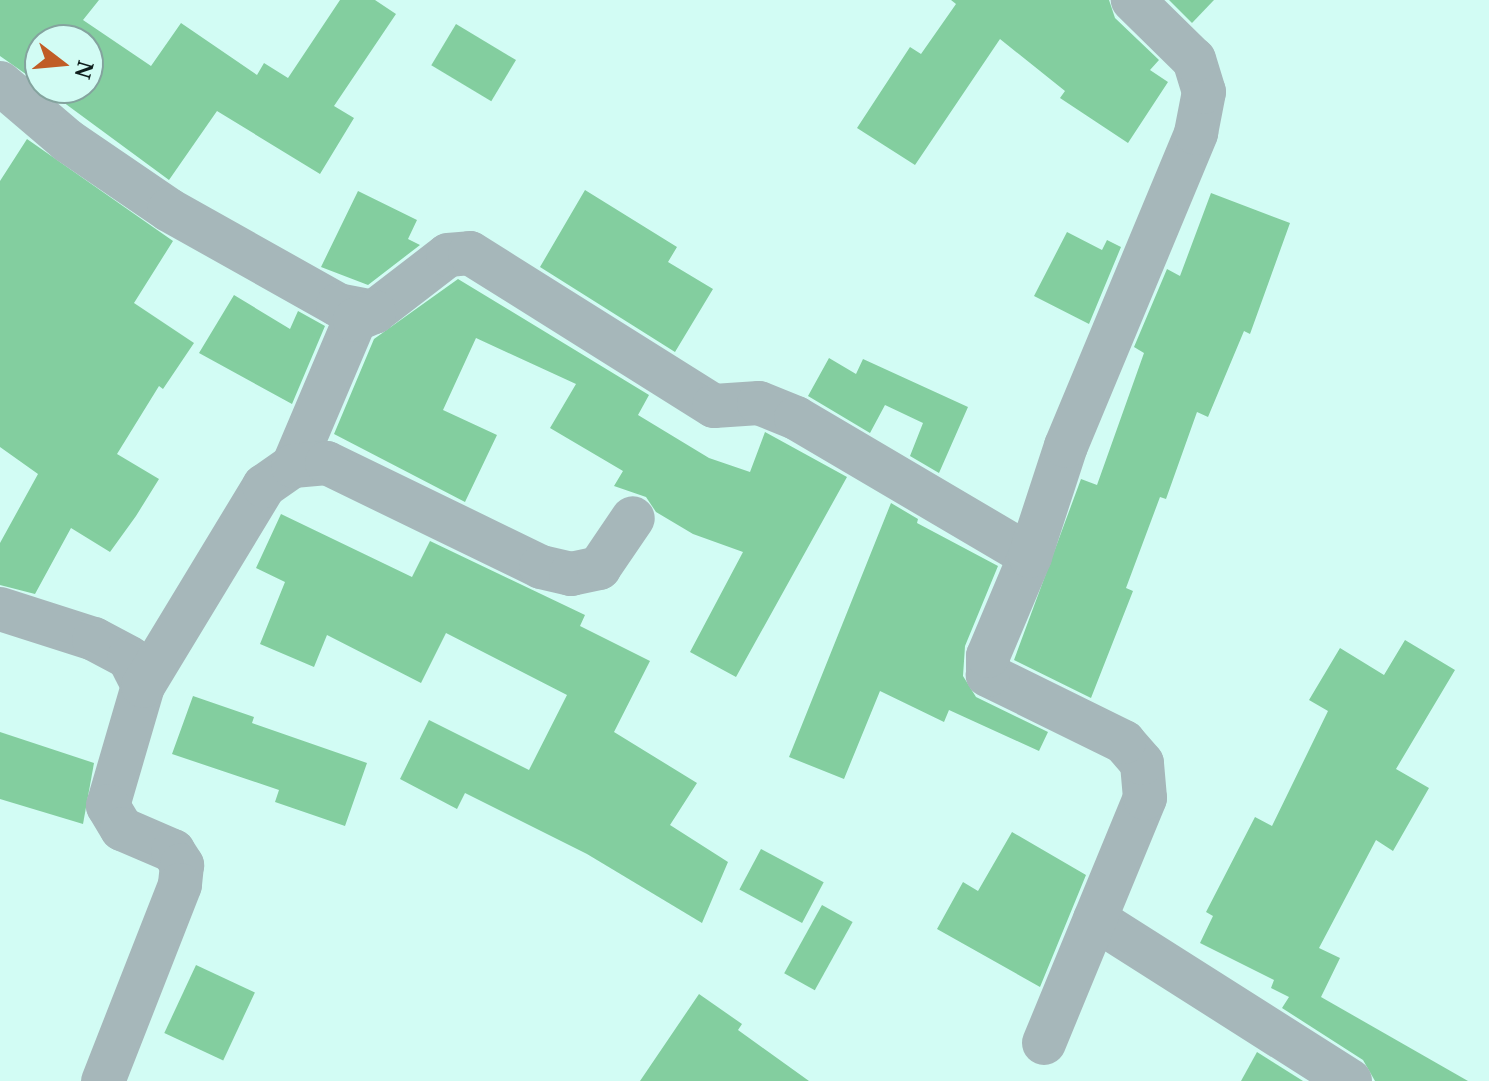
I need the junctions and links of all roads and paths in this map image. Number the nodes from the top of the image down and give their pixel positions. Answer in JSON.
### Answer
{"nodes":[{"id":1,"x":1133,"y":0,"type":"edge"},
{"id":2,"x":0,"y":83,"type":"edge"},
{"id":3,"x":374,"y":312,"type":"junction"},
{"id":4,"x":293,"y":466,"type":"junction"},
{"id":5,"x":633,"y":518,"type":"dead end"},
{"id":6,"x":1030,"y":556,"type":"junction"},
{"id":7,"x":0,"y":609,"type":"edge"},
{"id":8,"x":143,"y":686,"type":"junction"},
{"id":9,"x":1095,"y":919,"type":"junction"},
{"id":10,"x":1044,"y":1043,"type":"dead end"},
{"id":11,"x":103,"y":1081,"type":"edge"},
{"id":12,"x":1350,"y":1081,"type":"edge"}],
"edges":[{"from":1,"to":6,"type":"street"},
{"from":2,"to":3,"type":"street"},
{"from":3,"to":4,"type":"street"},
{"from":3,"to":6,"type":"street"},
{"from":4,"to":5,"type":"street"},
{"from":4,"to":8,"type":"street"},
{"from":6,"to":9,"type":"street"},
{"from":7,"to":8,"type":"street"},
{"from":8,"to":11,"type":"street"},
{"from":9,"to":10,"type":"street"},
{"from":9,"to":12,"type":"street"}]}
